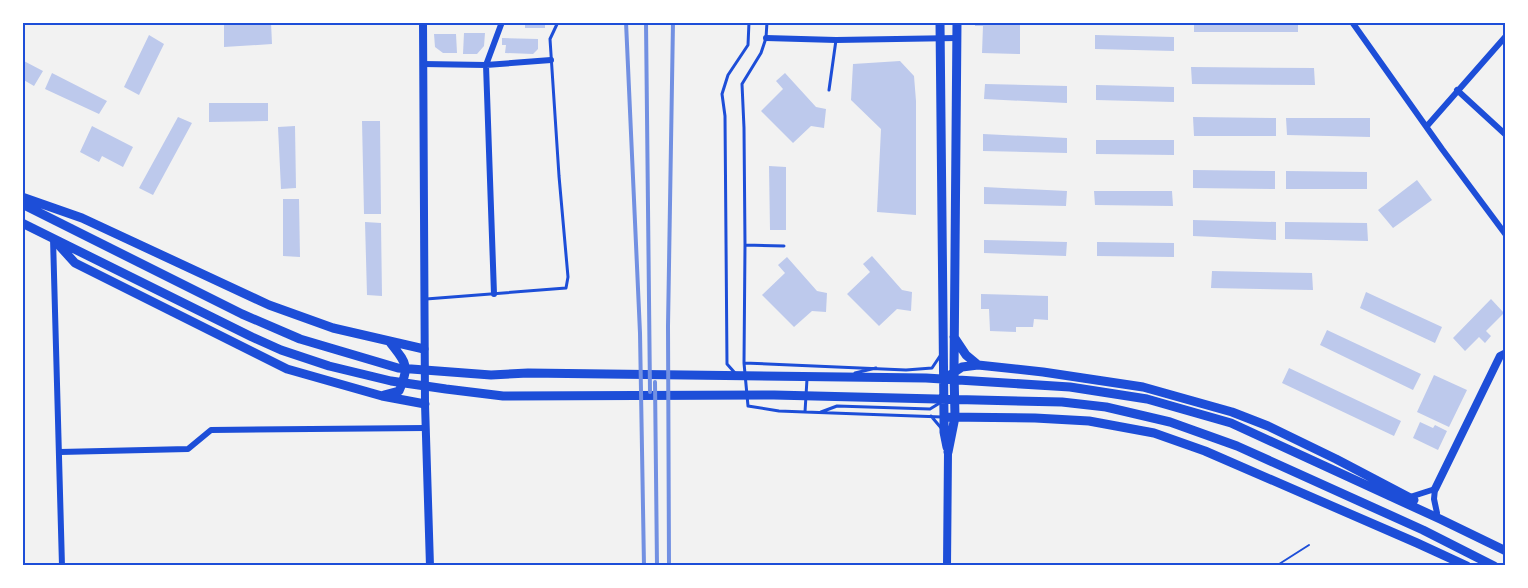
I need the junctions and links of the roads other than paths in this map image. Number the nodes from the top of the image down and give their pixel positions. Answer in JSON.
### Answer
{"nodes":[{"id":1,"x":423,"y":22,"type":"edge"},
{"id":2,"x":502,"y":22,"type":"edge"},
{"id":3,"x":558,"y":22,"type":"edge"},
{"id":4,"x":749,"y":22,"type":"edge"},
{"id":5,"x":767,"y":22,"type":"edge"},
{"id":6,"x":940,"y":22,"type":"edge"},
{"id":7,"x":957,"y":22,"type":"edge"},
{"id":8,"x":1352,"y":22,"type":"edge"},
{"id":9,"x":1506,"y":36,"type":"edge"},
{"id":10,"x":940,"y":37,"type":"junction"},
{"id":11,"x":766,"y":38,"type":"junction"},
{"id":12,"x":957,"y":38,"type":"junction"},
{"id":13,"x":836,"y":40,"type":"junction"},
{"id":14,"x":551,"y":60,"type":"junction"},
{"id":15,"x":423,"y":64,"type":"junction"},
{"id":16,"x":486,"y":65,"type":"junction"},
{"id":17,"x":828,"y":90,"type":"dead end"},
{"id":18,"x":1457,"y":90,"type":"junction"},
{"id":19,"x":1427,"y":126,"type":"junction"},
{"id":20,"x":1506,"y":135,"type":"edge"},
{"id":21,"x":22,"y":197,"type":"edge"},
{"id":22,"x":22,"y":204,"type":"edge"},
{"id":23,"x":22,"y":223,"type":"edge"},
{"id":24,"x":1506,"y":235,"type":"edge"},
{"id":25,"x":53,"y":238,"type":"junction"},
{"id":26,"x":745,"y":245,"type":"junction"},
{"id":27,"x":784,"y":246,"type":"dead end"},
{"id":28,"x":494,"y":294,"type":"junction"},
{"id":29,"x":424,"y":299,"type":"junction"},
{"id":30,"x":954,"y":338,"type":"junction"},
{"id":31,"x":389,"y":341,"type":"junction"},
{"id":32,"x":424,"y":349,"type":"junction"},
{"id":33,"x":943,"y":351,"type":"junction"},
{"id":34,"x":1506,"y":353,"type":"edge"},
{"id":35,"x":744,"y":363,"type":"junction"},
{"id":36,"x":978,"y":365,"type":"junction"},
{"id":37,"x":876,"y":368,"type":"junction"},
{"id":38,"x":954,"y":372,"type":"junction"},
{"id":39,"x":745,"y":373,"type":"junction"},
{"id":40,"x":807,"y":374,"type":"junction"},
{"id":41,"x":944,"y":379,"type":"junction"},
{"id":42,"x":954,"y":383,"type":"junction"},
{"id":43,"x":382,"y":396,"type":"junction"},
{"id":44,"x":944,"y":401,"type":"junction"},
{"id":45,"x":425,"y":404,"type":"junction"},
{"id":46,"x":805,"y":412,"type":"junction"},
{"id":47,"x":819,"y":413,"type":"junction"},
{"id":48,"x":931,"y":416,"type":"junction"},
{"id":49,"x":944,"y":417,"type":"junction"},
{"id":50,"x":955,"y":417,"type":"junction"},
{"id":51,"x":425,"y":428,"type":"junction"},
{"id":52,"x":945,"y":432,"type":"junction"},
{"id":53,"x":60,"y":452,"type":"junction"},
{"id":54,"x":948,"y":452,"type":"junction"},
{"id":55,"x":1435,"y":489,"type":"junction"},
{"id":56,"x":1409,"y":498,"type":"junction"},
{"id":57,"x":1437,"y":513,"type":"junction"},
{"id":58,"x":1506,"y":550,"type":"edge"},
{"id":59,"x":62,"y":566,"type":"edge"},
{"id":60,"x":430,"y":566,"type":"edge"},
{"id":61,"x":947,"y":566,"type":"edge"},
{"id":62,"x":1467,"y":566,"type":"edge"},
{"id":63,"x":1494,"y":566,"type":"edge"}],
"edges":[{"from":1,"to":15,"type":"street"},
{"from":2,"to":16,"type":"street"},
{"from":3,"to":14,"type":"lane"},
{"from":4,"to":39,"type":"lane"},
{"from":5,"to":11,"type":"lane"},
{"from":6,"to":10,"type":"main road"},
{"from":7,"to":12,"type":"main road"},
{"from":8,"to":19,"type":"street"},
{"from":9,"to":18,"type":"street"},
{"from":10,"to":12,"type":"street"},
{"from":10,"to":13,"type":"street"},
{"from":10,"to":33,"type":"main road"},
{"from":11,"to":13,"type":"street"},
{"from":11,"to":26,"type":"lane"},
{"from":12,"to":30,"type":"main road"},
{"from":13,"to":17,"type":"lane"},
{"from":14,"to":16,"type":"street"},
{"from":14,"to":28,"type":"lane"},
{"from":15,"to":16,"type":"street"},
{"from":15,"to":29,"type":"street"},
{"from":16,"to":28,"type":"street"},
{"from":18,"to":19,"type":"street"},
{"from":18,"to":20,"type":"street"},
{"from":19,"to":24,"type":"street"},
{"from":21,"to":31,"type":"main road"},
{"from":22,"to":58,"type":"main road"},
{"from":23,"to":25,"type":"main road"},
{"from":25,"to":43,"type":"main road"},
{"from":25,"to":53,"type":"street"},
{"from":25,"to":63,"type":"main road"},
{"from":26,"to":27,"type":"lane"},
{"from":26,"to":35,"type":"lane"},
{"from":28,"to":29,"type":"lane"},
{"from":29,"to":32,"type":"street"},
{"from":30,"to":36,"type":"main road"},
{"from":30,"to":38,"type":"main road"},
{"from":31,"to":32,"type":"main road"},
{"from":31,"to":43,"type":"main road"},
{"from":32,"to":45,"type":"street"},
{"from":33,"to":37,"type":"lane"},
{"from":33,"to":41,"type":"main road"},
{"from":34,"to":55,"type":"street"},
{"from":35,"to":37,"type":"lane"},
{"from":35,"to":39,"type":"lane"},
{"from":36,"to":38,"type":"main road"},
{"from":36,"to":56,"type":"main road"},
{"from":37,"to":40,"type":"lane"},
{"from":38,"to":41,"type":"main road"},
{"from":38,"to":42,"type":"main road"},
{"from":39,"to":40,"type":"lane"},
{"from":39,"to":46,"type":"lane"},
{"from":40,"to":46,"type":"lane"},
{"from":41,"to":44,"type":"main road"},
{"from":42,"to":44,"type":"lane"},
{"from":42,"to":50,"type":"main road"},
{"from":43,"to":45,"type":"main road"},
{"from":44,"to":47,"type":"lane"},
{"from":44,"to":49,"type":"main road"},
{"from":45,"to":51,"type":"street"},
{"from":46,"to":47,"type":"lane"},
{"from":47,"to":48,"type":"lane"},
{"from":48,"to":49,"type":"lane"},
{"from":48,"to":52,"type":"lane"},
{"from":49,"to":50,"type":"main road"},
{"from":49,"to":52,"type":"main road"},
{"from":50,"to":54,"type":"main road"},
{"from":50,"to":62,"type":"main road"},
{"from":51,"to":53,"type":"street"},
{"from":51,"to":60,"type":"street"},
{"from":52,"to":54,"type":"main road"},
{"from":53,"to":59,"type":"street"},
{"from":54,"to":61,"type":"street"},
{"from":55,"to":56,"type":"street"},
{"from":55,"to":57,"type":"street"},
{"from":56,"to":57,"type":"main road"},
{"from":57,"to":58,"type":"main road"}]}
